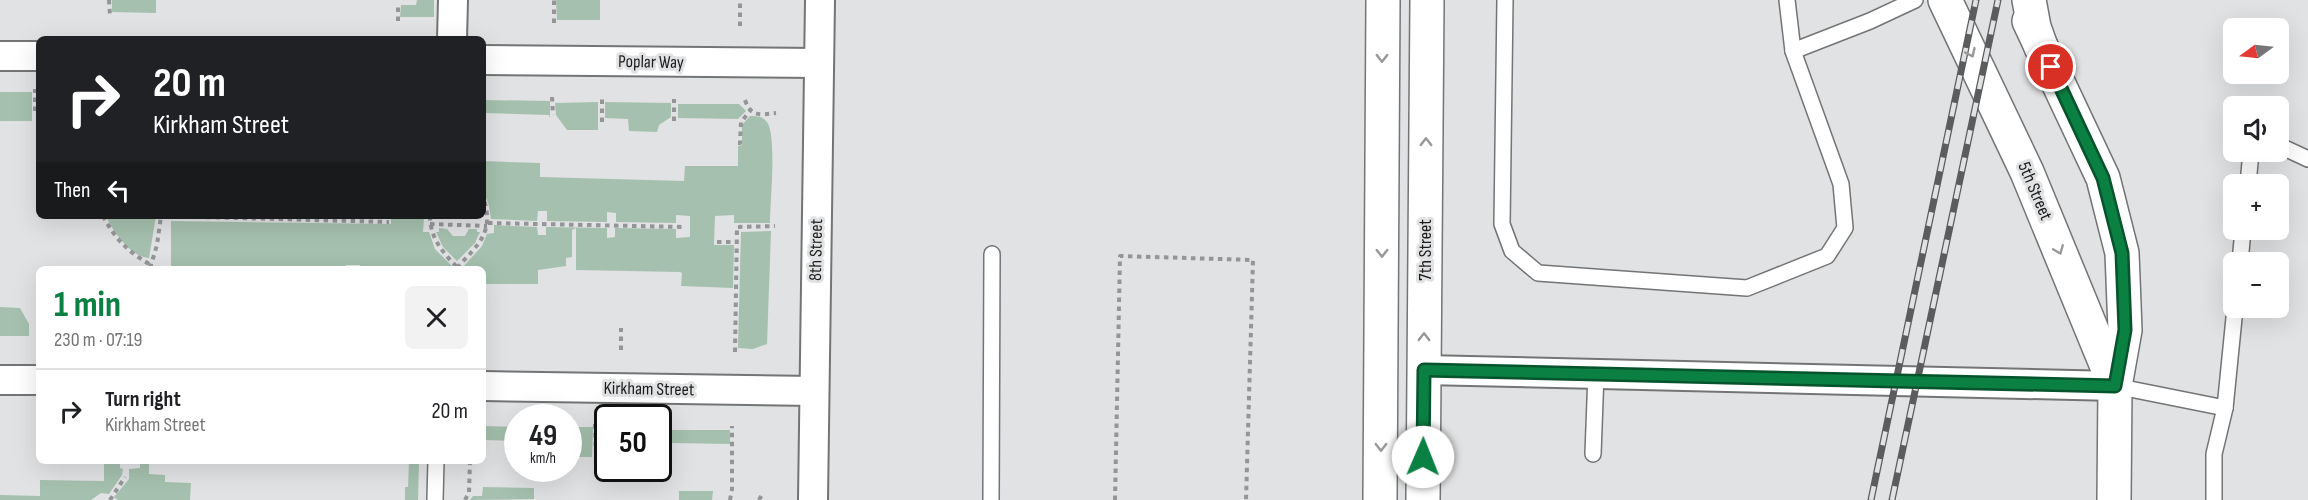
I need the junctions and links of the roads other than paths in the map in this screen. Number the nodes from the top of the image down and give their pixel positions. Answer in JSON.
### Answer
{"nodes":[{"id":1,"x":453,"y":0,"type":"edge"},
{"id":2,"x":820,"y":0,"type":"edge"},
{"id":3,"x":1383,"y":0,"type":"edge"},
{"id":4,"x":1427,"y":0,"type":"edge"},
{"id":5,"x":1505,"y":0,"type":"edge"},
{"id":6,"x":1787,"y":0,"type":"edge"},
{"id":7,"x":1915,"y":0,"type":"edge"},
{"id":8,"x":1945,"y":0,"type":"edge"},
{"id":9,"x":2019,"y":0,"type":"edge"},
{"id":10,"x":2029,"y":0,"type":"edge"},
{"id":11,"x":452,"y":36,"type":"edge"},
{"id":12,"x":2041,"y":47,"type":"junction"},
{"id":13,"x":1793,"y":51,"type":"junction"},
{"id":14,"x":0,"y":56,"type":"edge"},
{"id":15,"x":36,"y":56,"type":"edge"},
{"id":16,"x":486,"y":60,"type":"edge"},
{"id":17,"x":819,"y":63,"type":"junction"},
{"id":18,"x":2289,"y":150,"type":"edge"},
{"id":19,"x":2308,"y":159,"type":"edge"},
{"id":20,"x":992,"y":254,"type":"dead end"},
{"id":21,"x":2234,"y":318,"type":"edge"},
{"id":22,"x":1424,"y":370,"type":"junction"},
{"id":23,"x":1596,"y":373,"type":"junction"},
{"id":24,"x":0,"y":380,"type":"edge"},
{"id":25,"x":36,"y":380,"type":"edge"},
{"id":26,"x":486,"y":386,"type":"edge"},
{"id":27,"x":2115,"y":386,"type":"junction"},
{"id":28,"x":814,"y":391,"type":"junction"},
{"id":29,"x":2225,"y":408,"type":"junction"},
{"id":30,"x":1593,"y":454,"type":"dead end"},
{"id":31,"x":436,"y":464,"type":"edge"},
{"id":32,"x":435,"y":500,"type":"edge"},
{"id":33,"x":813,"y":500,"type":"edge"},
{"id":34,"x":991,"y":500,"type":"edge"},
{"id":35,"x":1380,"y":500,"type":"edge"},
{"id":36,"x":1423,"y":500,"type":"edge"},
{"id":37,"x":2114,"y":500,"type":"edge"},
{"id":38,"x":2214,"y":500,"type":"edge"}],
"edges":[{"from":1,"to":11,"type":"street"},
{"from":2,"to":17,"type":"street","name":"8th Street"},
{"from":3,"to":35,"type":"main road","one_way":true},
{"from":22,"to":4,"type":"main road","name":"7th Street","one_way":true},
{"from":5,"to":13,"type":"lane"},
{"from":6,"to":13,"type":"lane"},
{"from":7,"to":13,"type":"lane"},
{"from":8,"to":27,"type":"main road","name":"5th Street","one_way":true},
{"from":9,"to":12,"type":"main road","name":"5th Street"},
{"from":10,"to":12,"type":"main road"},
{"from":12,"to":27,"type":"main road","name":"5th Street"},
{"from":14,"to":15,"type":"street"},
{"from":16,"to":17,"type":"street","name":"Poplar Way"},
{"from":17,"to":28,"type":"street","name":"8th Street"},
{"from":18,"to":19,"type":"lane"},
{"from":20,"to":34,"type":"lane"},
{"from":21,"to":29,"type":"lane"},
{"from":22,"to":23,"type":"street"},
{"from":22,"to":36,"type":"main road","name":"7th Street"},
{"from":23,"to":27,"type":"street"},
{"from":23,"to":30,"type":"lane"},
{"from":24,"to":25,"type":"street"},
{"from":26,"to":28,"type":"street","name":"Kirkham Street"},
{"from":27,"to":29,"type":"lane"},
{"from":27,"to":37,"type":"main road","name":"5th Street"},
{"from":28,"to":33,"type":"street","name":"8th Street"},
{"from":29,"to":38,"type":"lane"},
{"from":31,"to":32,"type":"lane"}]}
